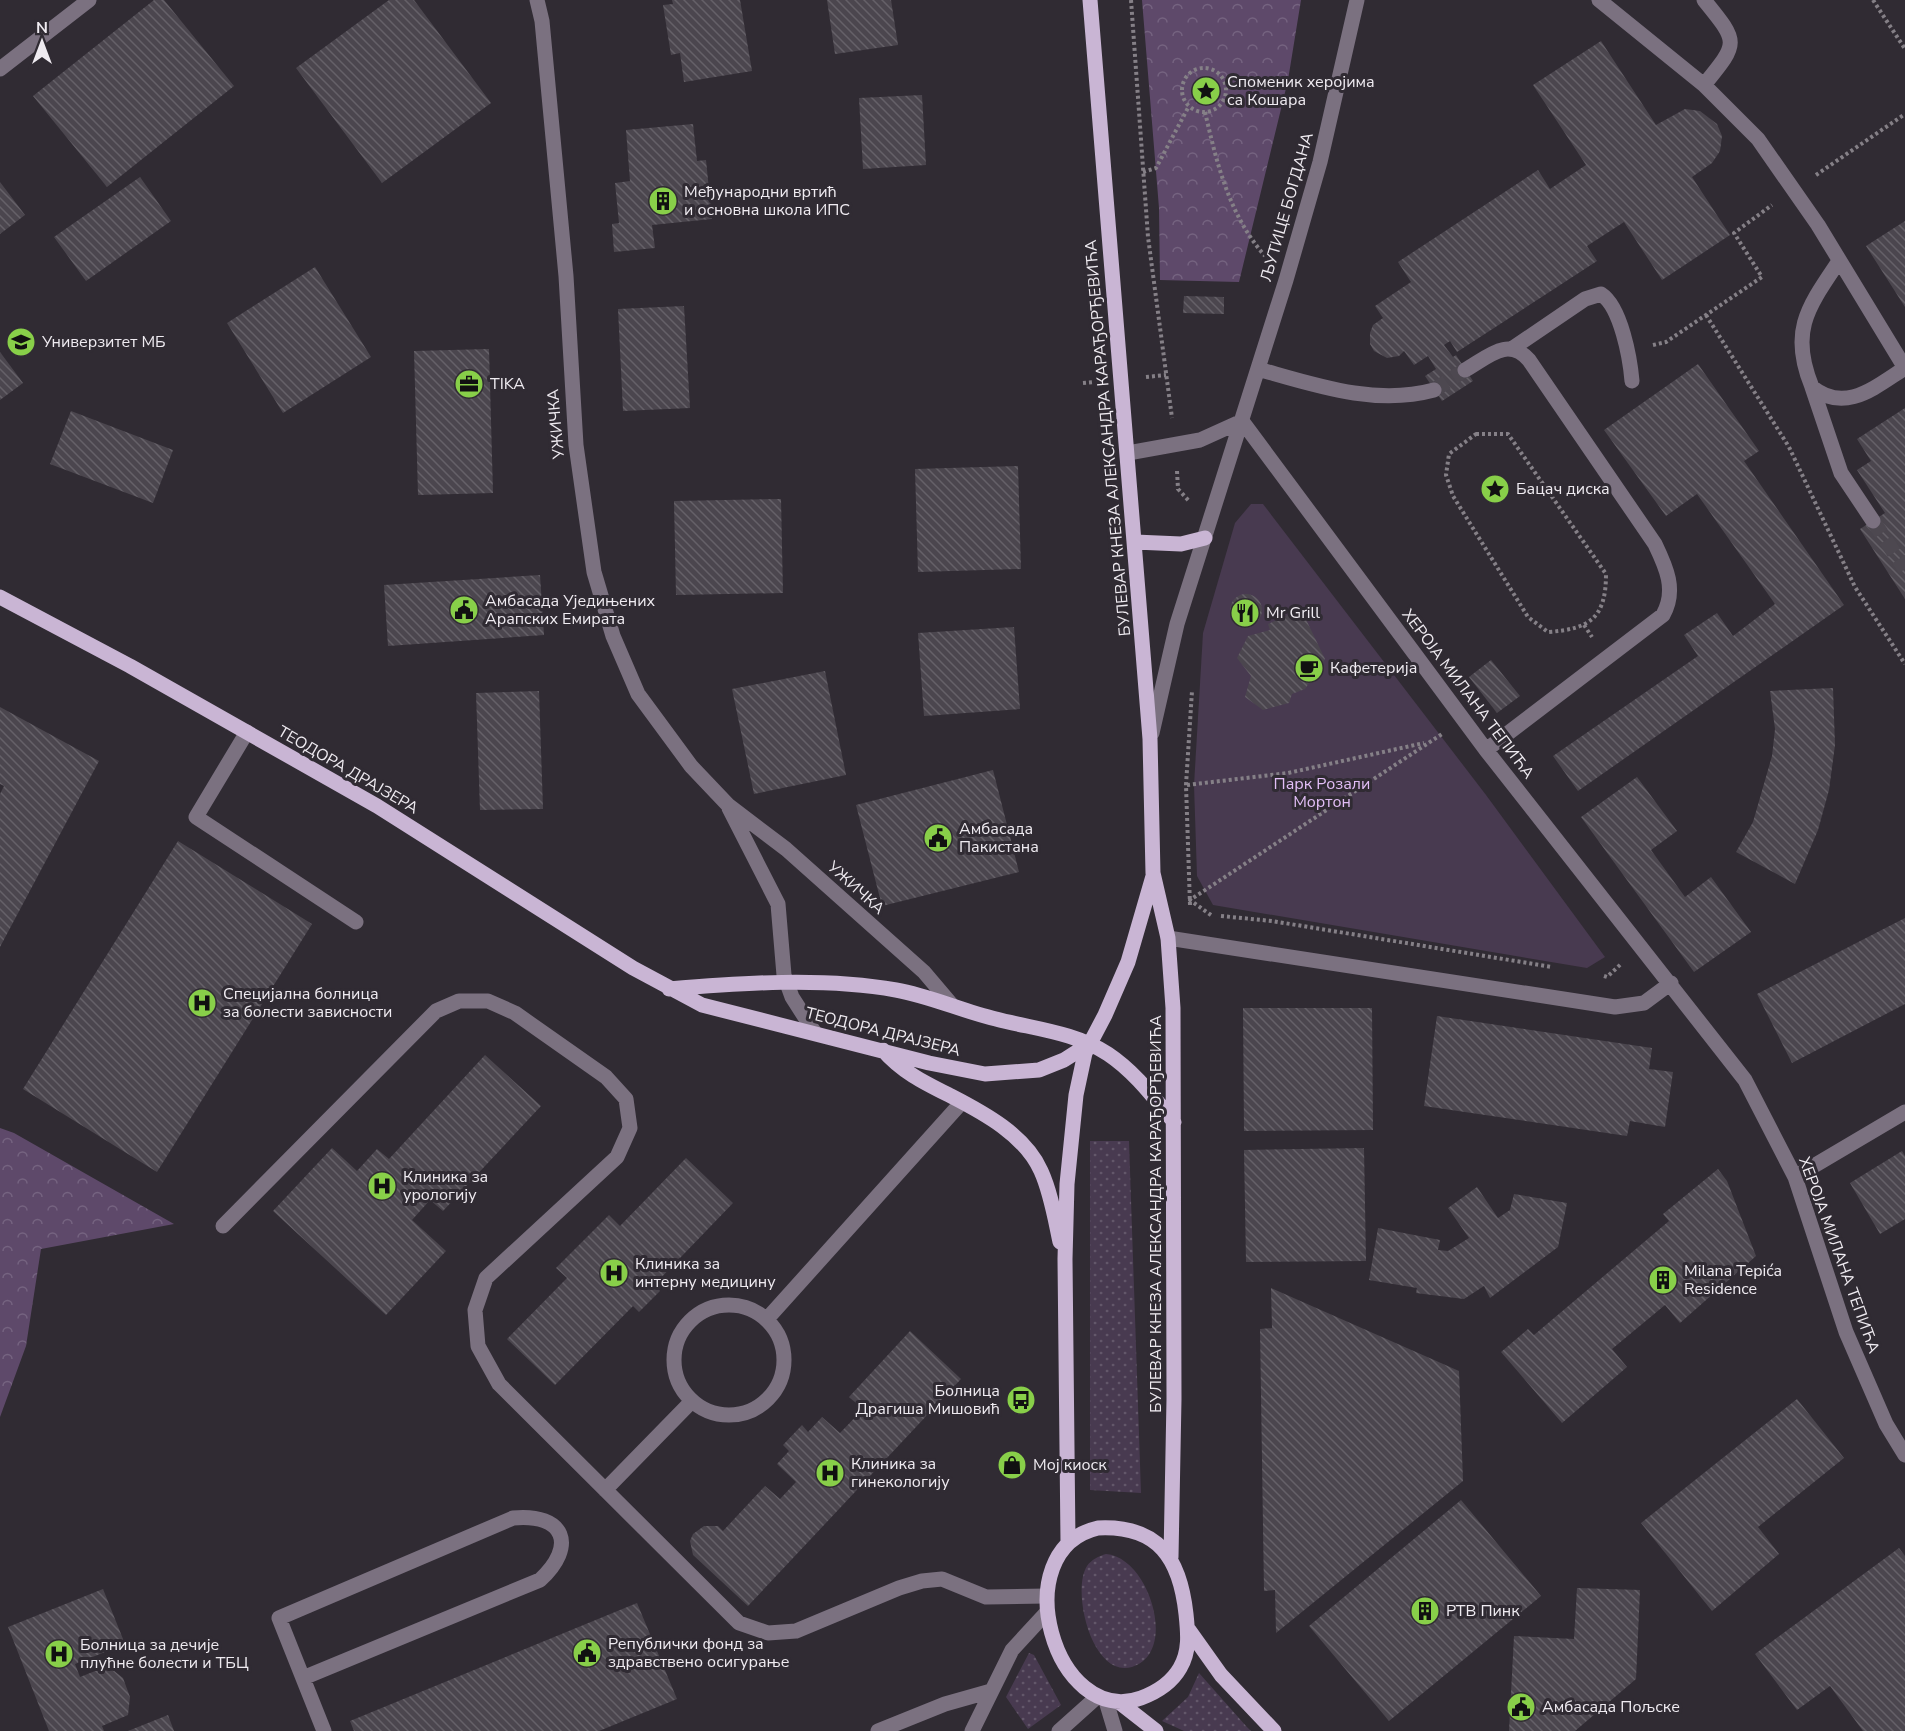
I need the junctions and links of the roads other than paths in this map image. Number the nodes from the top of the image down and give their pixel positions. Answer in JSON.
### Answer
{"nodes":[{"id":1,"x":537,"y":0,"type":"edge"},
{"id":2,"x":1090,"y":0,"type":"edge"},
{"id":3,"x":1357,"y":0,"type":"edge"},
{"id":4,"x":1599,"y":0,"type":"edge"},
{"id":5,"x":1704,"y":0,"type":"edge"},
{"id":6,"x":87,"y":1,"type":"edge"},
{"id":7,"x":0,"y":69,"type":"edge"},
{"id":8,"x":1704,"y":85,"type":"junction"},
{"id":9,"x":1839,"y":261,"type":"junction"},
{"id":10,"x":1513,"y":348,"type":"junction"},
{"id":11,"x":1905,"y":368,"type":"edge"},
{"id":12,"x":1258,"y":369,"type":"junction"},
{"id":13,"x":1465,"y":369,"type":"tunnel mouth"},
{"id":14,"x":1632,"y":381,"type":"dead end"},
{"id":15,"x":1812,"y":387,"type":"junction"},
{"id":16,"x":1434,"y":390,"type":"tunnel mouth"},
{"id":17,"x":1242,"y":421,"type":"junction"},
{"id":18,"x":1128,"y":453,"type":"junction"},
{"id":19,"x":1873,"y":521,"type":"tunnel mouth"},
{"id":20,"x":1205,"y":538,"type":"junction"},
{"id":21,"x":1135,"y":542,"type":"junction"},
{"id":22,"x":0,"y":597,"type":"edge"},
{"id":23,"x":247,"y":732,"type":"junction"},
{"id":24,"x":1150,"y":738,"type":"junction"},
{"id":25,"x":1486,"y":750,"type":"junction"},
{"id":26,"x":728,"y":805,"type":"junction"},
{"id":27,"x":1154,"y":873,"type":"junction"},
{"id":28,"x":356,"y":922,"type":"dead end"},
{"id":29,"x":1168,"y":938,"type":"junction"},
{"id":30,"x":1671,"y":983,"type":"junction"},
{"id":31,"x":787,"y":984,"type":"junction"},
{"id":32,"x":669,"y":989,"type":"junction"},
{"id":33,"x":952,"y":1005,"type":"junction"},
{"id":34,"x":815,"y":1033,"type":"junction"},
{"id":35,"x":1089,"y":1044,"type":"junction"},
{"id":36,"x":883,"y":1050,"type":"junction"},
{"id":37,"x":962,"y":1102,"type":"junction"},
{"id":38,"x":1905,"y":1112,"type":"edge"},
{"id":39,"x":1174,"y":1122,"type":"junction"},
{"id":40,"x":1795,"y":1177,"type":"junction"},
{"id":41,"x":223,"y":1226,"type":"dead end"},
{"id":42,"x":1065,"y":1259,"type":"junction"},
{"id":43,"x":767,"y":1319,"type":"junction"},
{"id":44,"x":692,"y":1401,"type":"junction"},
{"id":45,"x":1905,"y":1455,"type":"edge"},
{"id":46,"x":605,"y":1490,"type":"junction"},
{"id":47,"x":1068,"y":1542,"type":"junction"},
{"id":48,"x":1171,"y":1557,"type":"junction"},
{"id":49,"x":1047,"y":1604,"type":"junction"},
{"id":50,"x":1188,"y":1630,"type":"junction"},
{"id":51,"x":303,"y":1678,"type":"junction"},
{"id":52,"x":991,"y":1691,"type":"junction"},
{"id":53,"x":1107,"y":1700,"type":"junction"},
{"id":54,"x":324,"y":1731,"type":"edge"},
{"id":55,"x":878,"y":1731,"type":"edge"},
{"id":56,"x":972,"y":1731,"type":"edge"},
{"id":57,"x":1059,"y":1731,"type":"edge"},
{"id":58,"x":1115,"y":1731,"type":"edge"},
{"id":59,"x":1156,"y":1731,"type":"edge"},
{"id":60,"x":1274,"y":1731,"type":"edge"}],
"edges":[{"from":1,"to":26,"type":"street","name":"УЖИЧКА"},
{"from":2,"to":18,"type":"main road","name":"БУЛЕВАР КНЕЗА АЛЕКСАНДРА КАРАЂОРЂЕВИЋА"},
{"from":3,"to":12,"type":"street","name":"ЉУТИЦЕ БОГДАНА"},
{"from":4,"to":8,"type":"street"},
{"from":5,"to":8,"type":"street"},
{"from":6,"to":7,"type":"street"},
{"from":8,"to":9,"type":"street"},
{"from":9,"to":11,"type":"street"},
{"from":9,"to":15,"type":"street"},
{"from":10,"to":13,"type":"street"},
{"from":10,"to":14,"type":"street"},
{"from":10,"to":25,"type":"street"},
{"from":11,"to":15,"type":"street"},
{"from":12,"to":16,"type":"street"},
{"from":12,"to":17,"type":"street","name":"ЉУТИЦЕ БОГДАНА"},
{"from":15,"to":19,"type":"street"},
{"from":17,"to":18,"type":"street"},
{"from":17,"to":20,"type":"street","name":"ЉУТИЦЕ БОГДАНА"},
{"from":17,"to":25,"type":"street","name":"ХЕРОЈА МИЛАНА ТЕПИЋА"},
{"from":18,"to":21,"type":"main road","name":"БУЛЕВАР КНЕЗА АЛЕКСАНДРА КАРАЂОРЂЕВИЋА"},
{"from":20,"to":21,"type":"main road"},
{"from":20,"to":24,"type":"street","name":"ЉУТИЦЕ БОГДАНА"},
{"from":21,"to":24,"type":"main road","name":"БУЛЕВАР КНЕЗА АЛЕКСАНДРА КАРАЂОРЂЕВИЋА"},
{"from":22,"to":23,"type":"main road","name":"ТЕОДОРА ДРАЈЗЕРА"},
{"from":23,"to":28,"type":"street"},
{"from":23,"to":32,"type":"main road","name":"ТЕОДОРА ДРАЈЗЕРА"},
{"from":24,"to":27,"type":"main road","name":"БУЛЕВАР КНЕЗА АЛЕКСАНДРА КАРАЂОРЂЕВИЋА"},
{"from":25,"to":30,"type":"street","name":"ХЕРОЈА МИЛАНА ТЕПИЋА"},
{"from":26,"to":31,"type":"street","name":"УЖИЧКА"},
{"from":26,"to":33,"type":"street","name":"УЖИЧКА"},
{"from":27,"to":29,"type":"main road","name":"БУЛЕВАР КНЕЗА АЛЕКСАНДРА КАРАЂОРЂЕВИЋА"},
{"from":27,"to":35,"type":"main road","name":"БУЛЕВАР КНЕЗА АЛЕКСАНДРА КАРАЂОРЂЕВИЋА"},
{"from":29,"to":30,"type":"street"},
{"from":29,"to":39,"type":"main road","name":"БУЛЕВАР КНЕЗА АЛЕКСАНДРА КАРАЂОРЂЕВИЋА"},
{"from":30,"to":40,"type":"street","name":"ХЕРОЈА МИЛАНА ТЕПИЋА"},
{"from":31,"to":32,"type":"main road","name":"ТЕОДОРА ДРАЈЗЕРА"},
{"from":31,"to":33,"type":"main road","name":"ТЕОДОРА ДРАЈЗЕРА"},
{"from":31,"to":34,"type":"street","name":"УЖИЧКА"},
{"from":32,"to":34,"type":"main road","name":"ТЕОДОРА ДРАЈЗЕРА"},
{"from":33,"to":35,"type":"main road","name":"ТЕОДОРА ДРАЈЗЕРА"},
{"from":34,"to":36,"type":"main road","name":"ТЕОДОРА ДРАЈЗЕРА"},
{"from":35,"to":36,"type":"main road","name":"ТЕОДОРА ДРАЈЗЕРА"},
{"from":35,"to":39,"type":"main road","name":"ТЕОДОРА ДРАЈЗЕРА"},
{"from":35,"to":42,"type":"main road","name":"БУЛЕВАР КНЕЗА АЛЕКСАНДРА КАРАЂОРЂЕВИЋА"},
{"from":36,"to":37,"type":"main road"},
{"from":37,"to":42,"type":"main road"},
{"from":37,"to":43,"type":"street"},
{"from":38,"to":40,"type":"street"},
{"from":39,"to":48,"type":"main road","name":"БУЛЕВАР КНЕЗА АЛЕКСАНДРА КАРАЂОРЂЕВИЋА"},
{"from":40,"to":45,"type":"street","name":"ХЕРОЈА МИЛАНА ТЕПИЋА"},
{"from":41,"to":46,"type":"street"},
{"from":42,"to":47,"type":"main road","name":"БУЛЕВАР КНЕЗА АЛЕКСАНДРА КАРАЂОРЂЕВИЋА"},
{"from":43,"to":44,"type":"street"},
{"from":43,"to":44,"type":"street"},
{"from":44,"to":46,"type":"street"},
{"from":46,"to":49,"type":"street"},
{"from":47,"to":48,"type":"main road"},
{"from":47,"to":49,"type":"main road"},
{"from":48,"to":50,"type":"main road"},
{"from":49,"to":52,"type":"street"},
{"from":49,"to":53,"type":"main road"},
{"from":50,"to":53,"type":"main road"},
{"from":50,"to":60,"type":"main road"},
{"from":51,"to":51,"type":"street"},
{"from":51,"to":54,"type":"street"},
{"from":52,"to":55,"type":"street"},
{"from":52,"to":56,"type":"street"},
{"from":53,"to":57,"type":"street"},
{"from":53,"to":58,"type":"street"},
{"from":53,"to":59,"type":"main road"}]}
